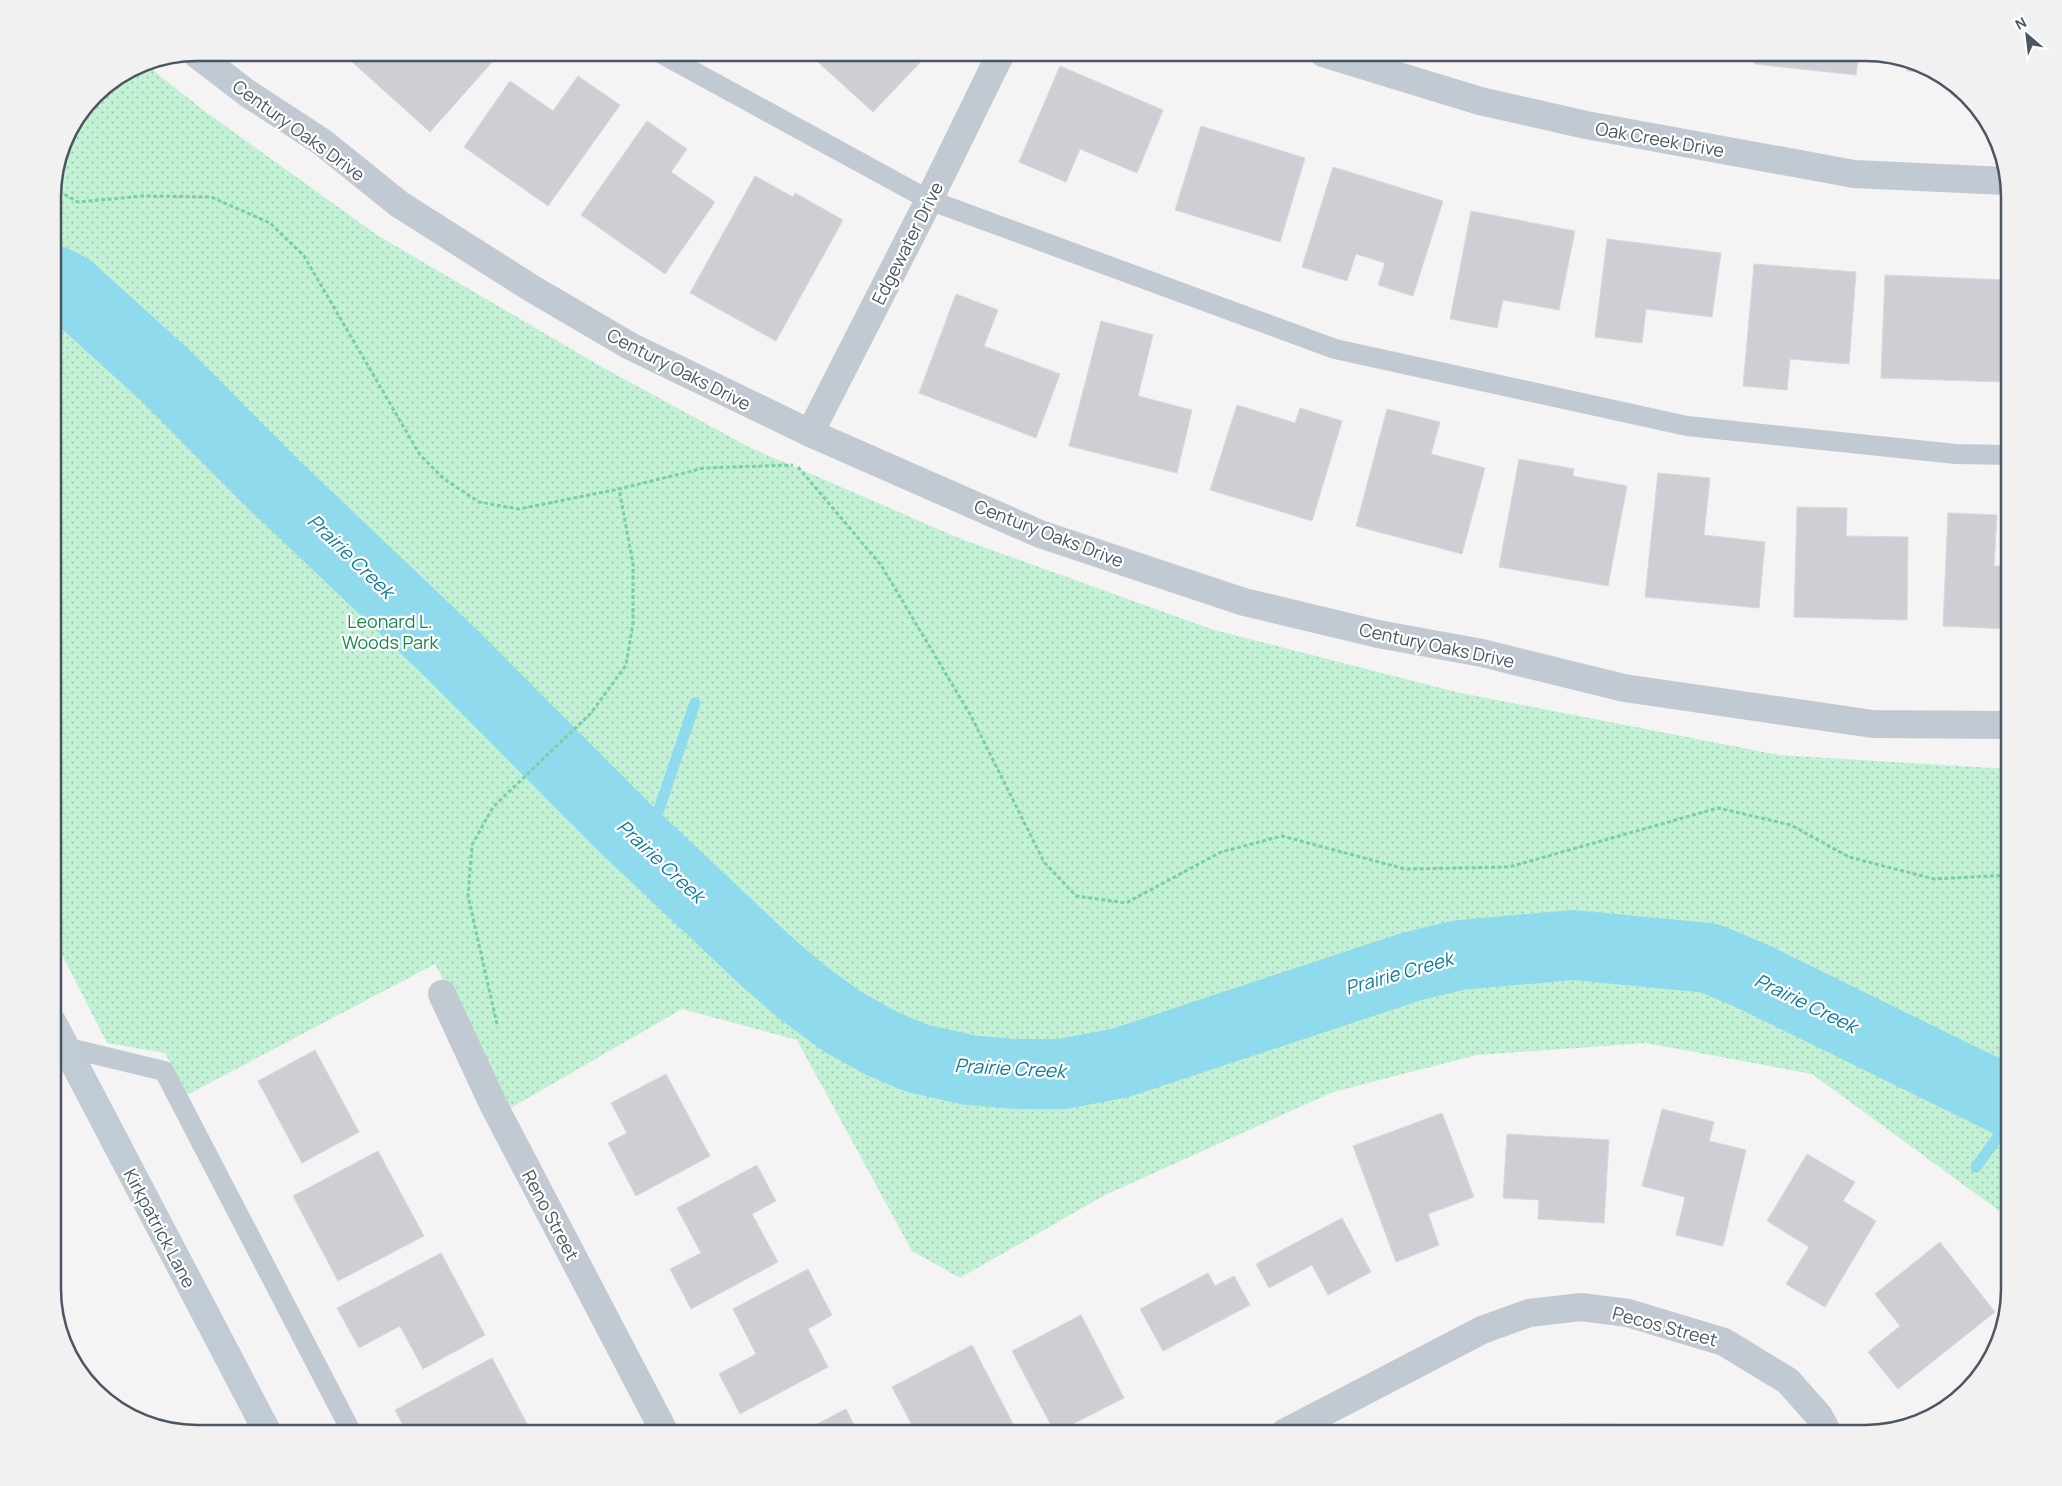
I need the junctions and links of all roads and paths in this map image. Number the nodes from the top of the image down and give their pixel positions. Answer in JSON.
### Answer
{"nodes":[{"id":1,"x":205,"y":61,"type":"edge"},
{"id":2,"x":676,"y":61,"type":"edge"},
{"id":3,"x":997,"y":61,"type":"edge"},
{"id":4,"x":1352,"y":61,"type":"edge"},
{"id":5,"x":2000,"y":182,"type":"edge"},
{"id":6,"x":62,"y":193,"type":"edge"},
{"id":7,"x":930,"y":200,"type":"junction"},
{"id":8,"x":810,"y":433,"type":"junction"},
{"id":9,"x":2001,"y":455,"type":"edge"},
{"id":10,"x":619,"y":489,"type":"junction"},
{"id":11,"x":2001,"y":725,"type":"edge"},
{"id":12,"x":2001,"y":875,"type":"edge"},
{"id":13,"x":442,"y":994,"type":"dead end"},
{"id":14,"x":497,"y":1027,"type":"dead end"},
{"id":15,"x":62,"y":1041,"type":"edge"},
{"id":16,"x":65,"y":1047,"type":"junction"},
{"id":17,"x":263,"y":1425,"type":"edge"},
{"id":18,"x":347,"y":1425,"type":"edge"},
{"id":19,"x":660,"y":1425,"type":"edge"},
{"id":20,"x":1301,"y":1425,"type":"edge"},
{"id":21,"x":1824,"y":1425,"type":"edge"}],
"edges":[{"from":1,"to":8,"type":"street","name":"Century Oaks Drive"},
{"from":2,"to":7,"type":"lane"},
{"from":3,"to":7,"type":"street","name":"Edgewater Drive"},
{"from":4,"to":5,"type":"street","name":"Oak Creek Drive"},
{"from":6,"to":10,"type":"path"},
{"from":7,"to":8,"type":"street","name":"Edgewater Drive"},
{"from":7,"to":9,"type":"lane"},
{"from":8,"to":11,"type":"street","name":"Century Oaks Drive"},
{"from":10,"to":12,"type":"path"},
{"from":10,"to":14,"type":"path"},
{"from":13,"to":19,"type":"street","name":"Reno Street"},
{"from":15,"to":16,"type":"street","name":"Kirkpatrick Lane"},
{"from":16,"to":17,"type":"street","name":"Kirkpatrick Lane"},
{"from":16,"to":18,"type":"lane"},
{"from":20,"to":21,"type":"street","name":"Pecos Street"}]}
